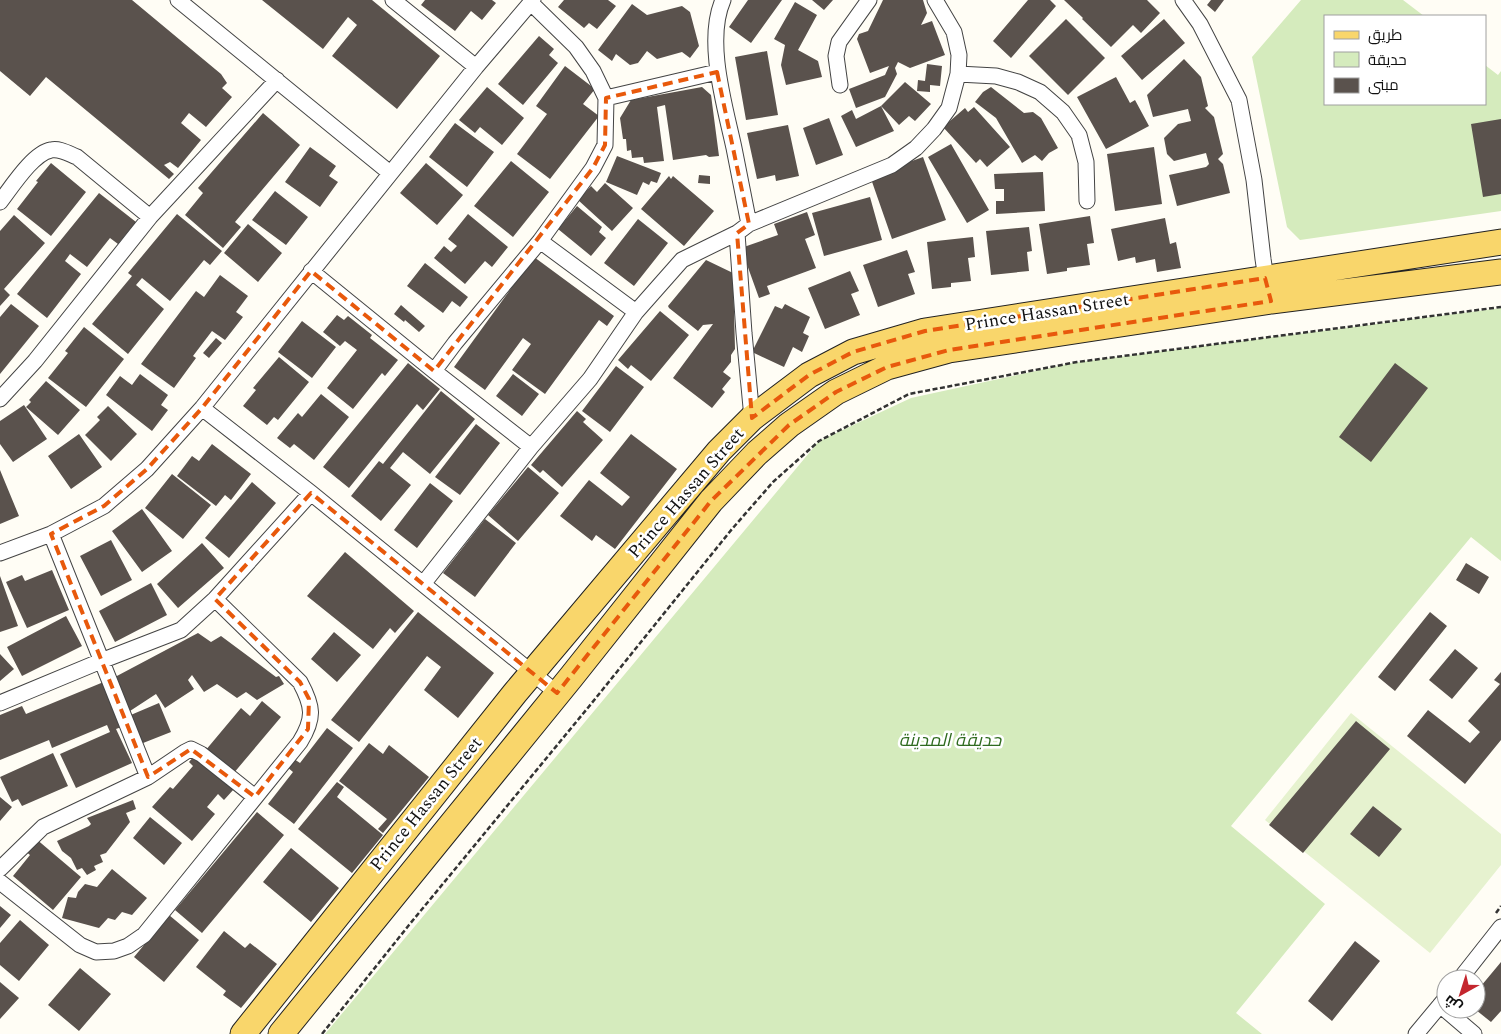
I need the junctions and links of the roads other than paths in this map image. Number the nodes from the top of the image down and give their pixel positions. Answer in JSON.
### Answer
{"nodes":[{"id":1,"x":178,"y":0,"type":"edge"},
{"id":2,"x":393,"y":0,"type":"edge"},
{"id":3,"x":723,"y":0,"type":"edge"},
{"id":4,"x":869,"y":0,"type":"edge"},
{"id":5,"x":935,"y":0,"type":"edge"},
{"id":6,"x":1183,"y":0,"type":"edge"},
{"id":7,"x":532,"y":2,"type":"edge"},
{"id":8,"x":476,"y":68,"type":"junction"},
{"id":9,"x":717,"y":72,"type":"junction"},
{"id":10,"x":958,"y":74,"type":"junction"},
{"id":11,"x":277,"y":80,"type":"junction"},
{"id":12,"x":840,"y":85,"type":"dead end"},
{"id":13,"x":606,"y":98,"type":"junction"},
{"id":14,"x":390,"y":173,"type":"junction"},
{"id":15,"x":1086,"y":201,"type":"dead end"},
{"id":16,"x":0,"y":202,"type":"edge"},
{"id":17,"x":150,"y":217,"type":"junction"},
{"id":18,"x":743,"y":228,"type":"junction"},
{"id":19,"x":540,"y":241,"type":"junction"},
{"id":20,"x":1501,"y":242,"type":"edge"},
{"id":21,"x":311,"y":271,"type":"junction"},
{"id":22,"x":1501,"y":272,"type":"edge"},
{"id":23,"x":1268,"y":290,"type":"junction"},
{"id":24,"x":636,"y":312,"type":"junction"},
{"id":25,"x":434,"y":371,"type":"junction"},
{"id":26,"x":0,"y":399,"type":"edge"},
{"id":27,"x":202,"y":408,"type":"junction"},
{"id":28,"x":752,"y":418,"type":"junction"},
{"id":29,"x":531,"y":448,"type":"junction"},
{"id":30,"x":311,"y":493,"type":"junction"},
{"id":31,"x":51,"y":534,"type":"junction"},
{"id":32,"x":0,"y":553,"type":"edge"},
{"id":33,"x":423,"y":584,"type":"junction"},
{"id":34,"x":215,"y":599,"type":"junction"},
{"id":35,"x":101,"y":661,"type":"junction"},
{"id":36,"x":533,"y":673,"type":"junction"},
{"id":37,"x":558,"y":693,"type":"junction"},
{"id":38,"x":0,"y":703,"type":"edge"},
{"id":39,"x":148,"y":777,"type":"junction"},
{"id":40,"x":255,"y":798,"type":"junction"},
{"id":41,"x":0,"y":869,"type":"edge"},
{"id":42,"x":0,"y":882,"type":"edge"},
{"id":43,"x":1501,"y":927,"type":"edge"},
{"id":44,"x":1468,"y":969,"type":"edge"},
{"id":45,"x":1436,"y":1010,"type":"edge"},
{"id":46,"x":1460,"y":1019,"type":"edge"},
{"id":47,"x":243,"y":1034,"type":"edge"},
{"id":48,"x":281,"y":1034,"type":"edge"},
{"id":49,"x":1416,"y":1034,"type":"edge"},
{"id":50,"x":1474,"y":1034,"type":"edge"}],
"edges":[{"from":1,"to":11,"type":"street"},
{"from":2,"to":8,"type":"street"},
{"from":3,"to":9,"type":"street"},
{"from":4,"to":12,"type":"street"},
{"from":5,"to":10,"type":"street"},
{"from":6,"to":23,"type":"street"},
{"from":7,"to":8,"type":"street"},
{"from":7,"to":13,"type":"street"},
{"from":8,"to":14,"type":"street"},
{"from":9,"to":13,"type":"street"},
{"from":9,"to":18,"type":"street"},
{"from":10,"to":15,"type":"street"},
{"from":10,"to":18,"type":"street"},
{"from":11,"to":14,"type":"street"},
{"from":11,"to":17,"type":"street"},
{"from":13,"to":19,"type":"street"},
{"from":14,"to":21,"type":"street"},
{"from":16,"to":17,"type":"street"},
{"from":17,"to":26,"type":"street"},
{"from":18,"to":24,"type":"street"},
{"from":18,"to":28,"type":"street"},
{"from":19,"to":24,"type":"street"},
{"from":19,"to":25,"type":"street"},
{"from":20,"to":23,"type":"main road","name":"Prince Hassan Street"},
{"from":21,"to":25,"type":"street"},
{"from":21,"to":27,"type":"street"},
{"from":22,"to":23,"type":"main road","name":"Prince Hassan Street"},
{"from":23,"to":28,"type":"main road","name":"Prince Hassan Street"},
{"from":23,"to":37,"type":"main road","name":"Prince Hassan Street"},
{"from":24,"to":29,"type":"street"},
{"from":25,"to":29,"type":"street"},
{"from":27,"to":30,"type":"street"},
{"from":27,"to":31,"type":"street"},
{"from":28,"to":36,"type":"main road","name":"Prince Hassan Street"},
{"from":29,"to":33,"type":"street"},
{"from":30,"to":33,"type":"street"},
{"from":30,"to":34,"type":"street"},
{"from":31,"to":32,"type":"street"},
{"from":31,"to":35,"type":"street"},
{"from":33,"to":36,"type":"street"},
{"from":34,"to":35,"type":"street"},
{"from":34,"to":40,"type":"street"},
{"from":35,"to":38,"type":"street"},
{"from":35,"to":39,"type":"street"},
{"from":36,"to":37,"type":"street"},
{"from":36,"to":47,"type":"main road","name":"Prince Hassan Street"},
{"from":37,"to":48,"type":"main road","name":"Prince Hassan Street"},
{"from":39,"to":40,"type":"street"},
{"from":39,"to":41,"type":"street"},
{"from":40,"to":42,"type":"street"},
{"from":43,"to":44,"type":"street"},
{"from":45,"to":49,"type":"street"},
{"from":46,"to":50,"type":"street"}]}
